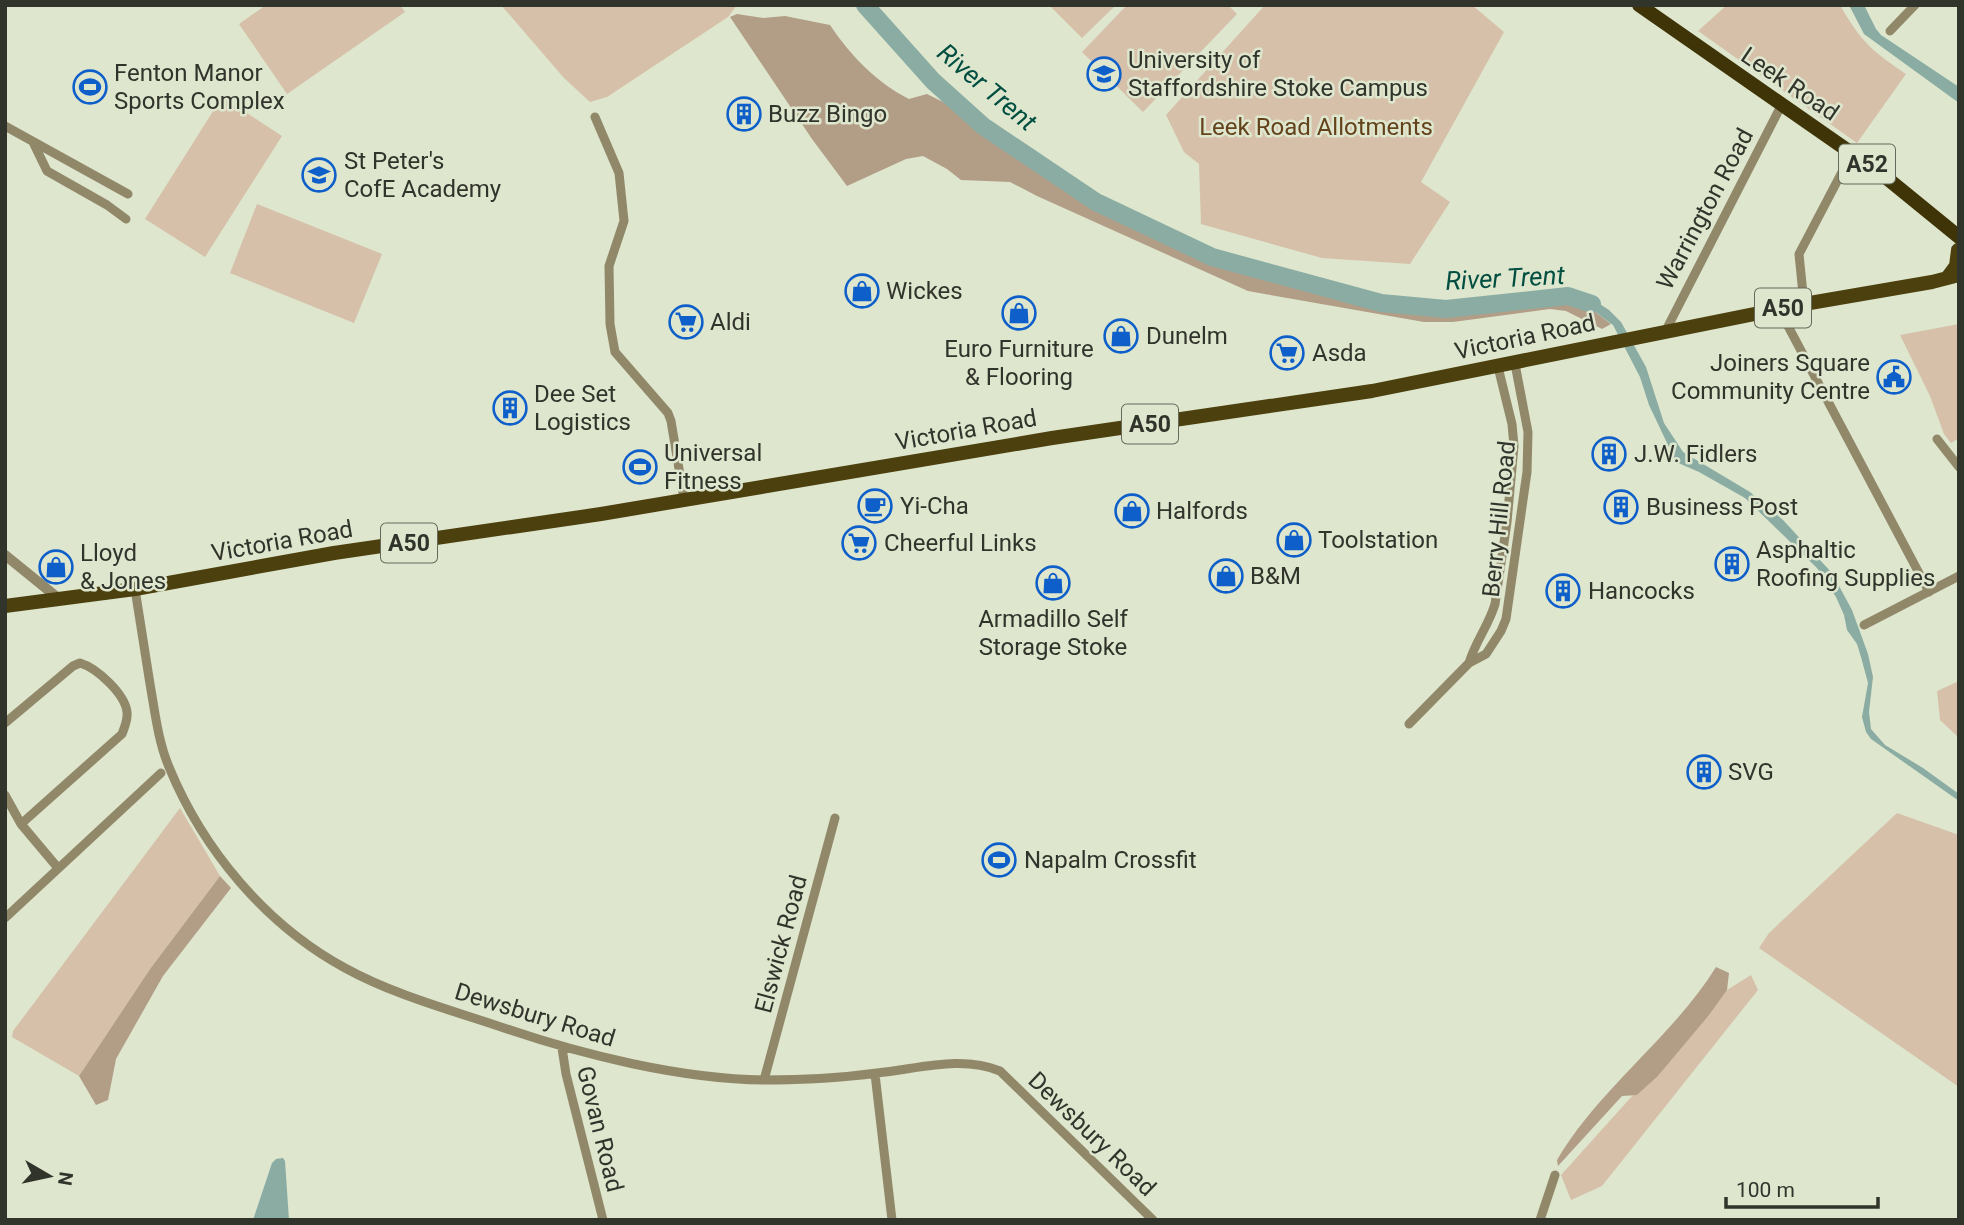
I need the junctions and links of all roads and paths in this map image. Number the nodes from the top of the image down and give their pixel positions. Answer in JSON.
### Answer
{"nodes":[{"id":1,"x":1639,"y":5,"type":"edge"},
{"id":2,"x":1915,"y":5,"type":"edge"},
{"id":3,"x":1890,"y":31,"type":"dead end"},
{"id":4,"x":1782,"y":106,"type":"junction"},
{"id":5,"x":595,"y":117,"type":"dead end"},
{"id":6,"x":5,"y":126,"type":"edge"},
{"id":7,"x":32,"y":140,"type":"junction"},
{"id":8,"x":1852,"y":153,"type":"junction"},
{"id":9,"x":128,"y":194,"type":"dead end"},
{"id":10,"x":126,"y":219,"type":"dead end"},
{"id":11,"x":1953,"y":233,"type":"edge"},
{"id":12,"x":1958,"y":250,"type":"edge"},
{"id":13,"x":1955,"y":280,"type":"edge"},
{"id":14,"x":1804,"y":304,"type":"junction"},
{"id":15,"x":1779,"y":309,"type":"junction"},
{"id":16,"x":1665,"y":332,"type":"junction"},
{"id":17,"x":1515,"y":364,"type":"junction"},
{"id":18,"x":1498,"y":367,"type":"junction"},
{"id":19,"x":1937,"y":439,"type":"dead end"},
{"id":20,"x":1959,"y":467,"type":"edge"},
{"id":21,"x":684,"y":499,"type":"junction"},
{"id":22,"x":5,"y":555,"type":"edge"},
{"id":23,"x":1959,"y":576,"type":"edge"},
{"id":24,"x":135,"y":589,"type":"junction"},
{"id":25,"x":1929,"y":592,"type":"junction"},
{"id":26,"x":58,"y":598,"type":"junction"},
{"id":27,"x":5,"y":607,"type":"edge"},
{"id":28,"x":1864,"y":625,"type":"dead end"},
{"id":29,"x":1469,"y":663,"type":"junction"},
{"id":30,"x":5,"y":723,"type":"edge"},
{"id":31,"x":1409,"y":724,"type":"dead end"},
{"id":32,"x":161,"y":773,"type":"dead end"},
{"id":33,"x":5,"y":795,"type":"edge"},
{"id":34,"x":835,"y":818,"type":"dead end"},
{"id":35,"x":21,"y":824,"type":"junction"},
{"id":36,"x":58,"y":867,"type":"junction"},
{"id":37,"x":5,"y":918,"type":"edge"},
{"id":38,"x":562,"y":1048,"type":"junction"},
{"id":39,"x":874,"y":1074,"type":"junction"},
{"id":40,"x":764,"y":1080,"type":"junction"},
{"id":41,"x":1555,"y":1175,"type":"dead end"},
{"id":42,"x":603,"y":1220,"type":"edge"},
{"id":43,"x":892,"y":1220,"type":"edge"},
{"id":44,"x":1153,"y":1220,"type":"edge"},
{"id":45,"x":1540,"y":1220,"type":"edge"}],
"edges":[{"from":1,"to":4,"type":"highway","name":"Leek Road","number":"A52"},
{"from":2,"to":3,"type":"street"},
{"from":4,"to":8,"type":"highway","name":"Leek Road","number":"A52"},
{"from":4,"to":16,"type":"street","name":"Warrington Road"},
{"from":5,"to":21,"type":"street"},
{"from":6,"to":7,"type":"street"},
{"from":7,"to":9,"type":"street"},
{"from":7,"to":10,"type":"street"},
{"from":8,"to":11,"type":"highway","name":"Leek Road","number":"A52"},
{"from":8,"to":14,"type":"street"},
{"from":11,"to":12,"type":"highway","name":"Leek Road","number":"A52"},
{"from":12,"to":13,"type":"main road"},
{"from":13,"to":14,"type":"main road","name":"Victoria Road","number":"A50"},
{"from":14,"to":15,"type":"main road","name":"Victoria Road","number":"A50"},
{"from":15,"to":16,"type":"main road","name":"Victoria Road","number":"A50"},
{"from":15,"to":25,"type":"street"},
{"from":16,"to":17,"type":"main road","name":"Victoria Road","number":"A50"},
{"from":17,"to":18,"type":"main road","name":"Victoria Road","number":"A50"},
{"from":17,"to":29,"type":"street","name":"Berry Hill Road"},
{"from":18,"to":21,"type":"main road","name":"Victoria Road","number":"A50"},
{"from":18,"to":29,"type":"street","name":"Berry Hill Road"},
{"from":19,"to":20,"type":"street"},
{"from":21,"to":24,"type":"main road","name":"Victoria Road","number":"A50"},
{"from":22,"to":26,"type":"street"},
{"from":23,"to":25,"type":"street"},
{"from":24,"to":26,"type":"main road","name":"Victoria Road","number":"A50"},
{"from":24,"to":38,"type":"street","name":"Dewsbury Road"},
{"from":25,"to":28,"type":"street"},
{"from":26,"to":27,"type":"main road","name":"Victoria Road","number":"A50"},
{"from":29,"to":31,"type":"street","name":"Berry Hill Road"},
{"from":30,"to":35,"type":"street"},
{"from":32,"to":36,"type":"street"},
{"from":33,"to":35,"type":"street"},
{"from":34,"to":40,"type":"street","name":"Elswick Road"},
{"from":35,"to":36,"type":"street"},
{"from":36,"to":37,"type":"street"},
{"from":38,"to":40,"type":"street","name":"Dewsbury Road"},
{"from":38,"to":42,"type":"street","name":"Govan Road"},
{"from":39,"to":40,"type":"street","name":"Dewsbury Road"},
{"from":39,"to":43,"type":"street"},
{"from":39,"to":44,"type":"street","name":"Dewsbury Road"},
{"from":41,"to":45,"type":"street"}]}
